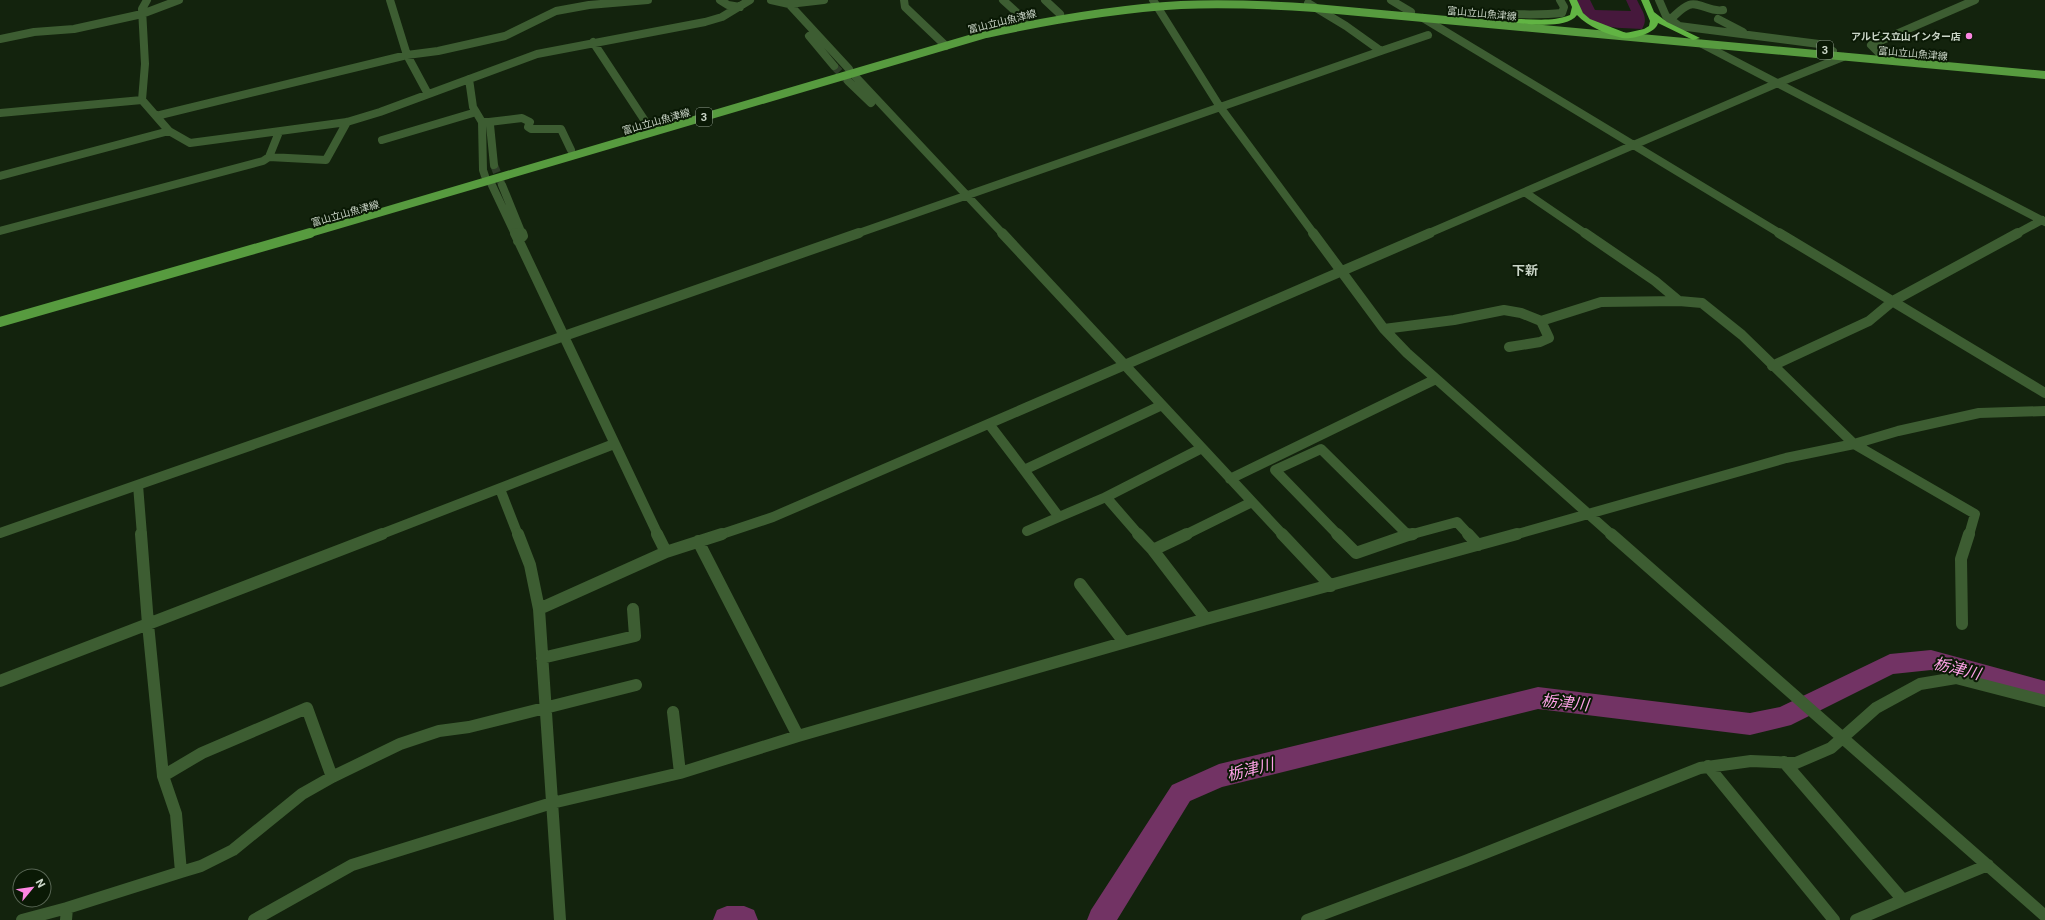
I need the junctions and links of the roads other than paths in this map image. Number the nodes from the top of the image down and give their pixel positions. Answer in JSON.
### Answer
{"nodes":[{"id":1,"x":146,"y":0,"type":"edge"},
{"id":2,"x":180,"y":0,"type":"edge"},
{"id":3,"x":390,"y":0,"type":"edge"},
{"id":4,"x":648,"y":0,"type":"edge"},
{"id":5,"x":720,"y":0,"type":"edge"},
{"id":6,"x":750,"y":0,"type":"edge"},
{"id":7,"x":771,"y":0,"type":"edge"},
{"id":8,"x":824,"y":0,"type":"edge"},
{"id":9,"x":904,"y":0,"type":"edge"},
{"id":10,"x":1003,"y":0,"type":"edge"},
{"id":11,"x":1045,"y":0,"type":"edge"},
{"id":12,"x":1249,"y":0,"type":"edge"},
{"id":13,"x":1391,"y":0,"type":"edge"},
{"id":14,"x":1560,"y":0,"type":"edge"},
{"id":15,"x":1645,"y":0,"type":"edge"},
{"id":16,"x":1659,"y":0,"type":"edge"},
{"id":17,"x":1975,"y":0,"type":"edge"},
{"id":18,"x":1155,"y":3,"type":"edge"},
{"id":19,"x":1308,"y":3,"type":"junction"},
{"id":20,"x":789,"y":4,"type":"junction"},
{"id":21,"x":1574,"y":4,"type":"edge"},
{"id":22,"x":740,"y":7,"type":"junction"},
{"id":23,"x":1315,"y":8,"type":"junction"},
{"id":24,"x":1723,"y":10,"type":"dead end"},
{"id":25,"x":1411,"y":12,"type":"junction"},
{"id":26,"x":142,"y":14,"type":"junction"},
{"id":27,"x":1060,"y":14,"type":"junction"},
{"id":28,"x":1652,"y":14,"type":"junction"},
{"id":29,"x":1459,"y":16,"type":"junction"},
{"id":30,"x":1423,"y":18,"type":"junction"},
{"id":31,"x":1718,"y":19,"type":"dead end"},
{"id":32,"x":1025,"y":20,"type":"junction"},
{"id":33,"x":1668,"y":20,"type":"junction"},
{"id":34,"x":1516,"y":21,"type":"junction"},
{"id":35,"x":1605,"y":29,"type":"junction"},
{"id":36,"x":812,"y":30,"type":"junction"},
{"id":37,"x":1641,"y":32,"type":"junction"},
{"id":38,"x":1428,"y":35,"type":"dead end"},
{"id":39,"x":1749,"y":35,"type":"junction"},
{"id":40,"x":1625,"y":36,"type":"junction"},
{"id":41,"x":0,"y":39,"type":"edge"},
{"id":42,"x":1699,"y":41,"type":"junction"},
{"id":43,"x":593,"y":42,"type":"junction"},
{"id":44,"x":944,"y":44,"type":"junction"},
{"id":45,"x":1381,"y":51,"type":"junction"},
{"id":46,"x":1833,"y":51,"type":"junction"},
{"id":47,"x":1880,"y":54,"type":"junction"},
{"id":48,"x":407,"y":55,"type":"junction"},
{"id":49,"x":1843,"y":57,"type":"junction"},
{"id":50,"x":834,"y":66,"type":"tunnel mouth"},
{"id":51,"x":851,"y":71,"type":"junction"},
{"id":52,"x":2045,"y":71,"type":"edge"},
{"id":53,"x":2045,"y":75,"type":"edge"},
{"id":54,"x":469,"y":79,"type":"junction"},
{"id":55,"x":848,"y":81,"type":"tunnel mouth"},
{"id":56,"x":1777,"y":84,"type":"junction"},
{"id":57,"x":428,"y":94,"type":"junction"},
{"id":58,"x":142,"y":100,"type":"junction"},
{"id":59,"x":1220,"y":107,"type":"junction"},
{"id":60,"x":0,"y":112,"type":"edge"},
{"id":61,"x":473,"y":113,"type":"junction"},
{"id":62,"x":156,"y":116,"type":"junction"},
{"id":63,"x":892,"y":117,"type":"junction"},
{"id":64,"x":347,"y":122,"type":"junction"},
{"id":65,"x":485,"y":122,"type":"junction"},
{"id":66,"x":649,"y":127,"type":"junction"},
{"id":67,"x":168,"y":131,"type":"junction"},
{"id":68,"x":279,"y":132,"type":"junction"},
{"id":69,"x":382,"y":140,"type":"dead end"},
{"id":70,"x":1634,"y":146,"type":"junction"},
{"id":71,"x":571,"y":150,"type":"junction"},
{"id":72,"x":269,"y":157,"type":"junction"},
{"id":73,"x":494,"y":165,"type":"tunnel mouth"},
{"id":74,"x":0,"y":176,"type":"edge"},
{"id":75,"x":488,"y":178,"type":"junction"},
{"id":76,"x":502,"y":185,"type":"tunnel mouth"},
{"id":77,"x":1526,"y":193,"type":"junction"},
{"id":78,"x":967,"y":196,"type":"junction"},
{"id":79,"x":2043,"y":221,"type":"edge"},
{"id":80,"x":0,"y":231,"type":"edge"},
{"id":81,"x":518,"y":241,"type":"junction"},
{"id":82,"x":1340,"y":272,"type":"junction"},
{"id":83,"x":1680,"y":301,"type":"junction"},
{"id":84,"x":1893,"y":301,"type":"junction"},
{"id":85,"x":0,"y":317,"type":"edge"},
{"id":86,"x":1541,"y":321,"type":"junction"},
{"id":87,"x":0,"y":322,"type":"edge"},
{"id":88,"x":1384,"y":329,"type":"junction"},
{"id":89,"x":562,"y":337,"type":"junction"},
{"id":90,"x":1509,"y":347,"type":"dead end"},
{"id":91,"x":1125,"y":366,"type":"junction"},
{"id":92,"x":1772,"y":366,"type":"junction"},
{"id":93,"x":1436,"y":379,"type":"junction"},
{"id":94,"x":2045,"y":393,"type":"edge"},
{"id":95,"x":1162,"y":405,"type":"junction"},
{"id":96,"x":2045,"y":411,"type":"edge"},
{"id":97,"x":989,"y":424,"type":"junction"},
{"id":98,"x":614,"y":444,"type":"junction"},
{"id":99,"x":1854,"y":444,"type":"junction"},
{"id":100,"x":1202,"y":448,"type":"junction"},
{"id":101,"x":1024,"y":470,"type":"junction"},
{"id":102,"x":1230,"y":479,"type":"junction"},
{"id":103,"x":138,"y":485,"type":"junction"},
{"id":104,"x":500,"y":489,"type":"junction"},
{"id":105,"x":1106,"y":497,"type":"junction"},
{"id":106,"x":1252,"y":502,"type":"junction"},
{"id":107,"x":1589,"y":514,"type":"junction"},
{"id":108,"x":1059,"y":517,"type":"junction"},
{"id":109,"x":1027,"y":532,"type":"dead end"},
{"id":110,"x":0,"y":533,"type":"edge"},
{"id":111,"x":1408,"y":535,"type":"junction"},
{"id":112,"x":698,"y":541,"type":"junction"},
{"id":113,"x":1478,"y":545,"type":"junction"},
{"id":114,"x":1152,"y":550,"type":"junction"},
{"id":115,"x":666,"y":552,"type":"junction"},
{"id":116,"x":1080,"y":584,"type":"dead end"},
{"id":117,"x":1331,"y":586,"type":"junction"},
{"id":118,"x":539,"y":609,"type":"junction"},
{"id":119,"x":633,"y":609,"type":"dead end"},
{"id":120,"x":1206,"y":618,"type":"junction"},
{"id":121,"x":148,"y":624,"type":"junction"},
{"id":122,"x":1962,"y":624,"type":"dead end"},
{"id":123,"x":1124,"y":642,"type":"junction"},
{"id":124,"x":542,"y":658,"type":"junction"},
{"id":125,"x":0,"y":682,"type":"edge"},
{"id":126,"x":636,"y":685,"type":"dead end"},
{"id":127,"x":2045,"y":702,"type":"edge"},
{"id":128,"x":545,"y":707,"type":"junction"},
{"id":129,"x":673,"y":712,"type":"dead end"},
{"id":130,"x":1837,"y":734,"type":"junction"},
{"id":131,"x":798,"y":736,"type":"junction"},
{"id":132,"x":1784,"y":762,"type":"junction"},
{"id":133,"x":1708,"y":766,"type":"junction"},
{"id":134,"x":680,"y":773,"type":"junction"},
{"id":135,"x":163,"y":776,"type":"junction"},
{"id":136,"x":332,"y":776,"type":"junction"},
{"id":137,"x":552,"y":803,"type":"junction"},
{"id":138,"x":1988,"y":865,"type":"junction"},
{"id":139,"x":181,"y":872,"type":"junction"},
{"id":140,"x":1904,"y":900,"type":"junction"},
{"id":141,"x":66,"y":914,"type":"edge"},
{"id":142,"x":2045,"y":916,"type":"edge"},
{"id":143,"x":22,"y":920,"type":"edge"},
{"id":144,"x":254,"y":920,"type":"edge"},
{"id":145,"x":560,"y":920,"type":"edge"},
{"id":146,"x":1307,"y":920,"type":"edge"},
{"id":147,"x":1834,"y":920,"type":"edge"},
{"id":148,"x":1856,"y":920,"type":"edge"}],
"edges":[{"from":1,"to":26,"type":"street"},
{"from":2,"to":26,"type":"street"},
{"from":3,"to":48,"type":"street"},
{"from":4,"to":48,"type":"street"},
{"from":5,"to":22,"type":"street"},
{"from":6,"to":22,"type":"street"},
{"from":7,"to":20,"type":"street"},
{"from":8,"to":20,"type":"street"},
{"from":9,"to":44,"type":"street"},
{"from":10,"to":32,"type":"street"},
{"from":11,"to":27,"type":"street"},
{"from":12,"to":18,"type":"main road","name":"富山立山魚津線","number":"3"},
{"from":12,"to":19,"type":"main road","name":"富山立山魚津線","number":"3"},
{"from":13,"to":25,"type":"street"},
{"from":14,"to":29,"type":"street"},
{"from":15,"to":28,"type":"highway"},
{"from":16,"to":33,"type":"street"},
{"from":17,"to":47,"type":"street"},
{"from":18,"to":23,"type":"main road","name":"富山立山魚津線","number":"3"},
{"from":18,"to":27,"type":"main road","name":"富山立山魚津線","number":"3"},
{"from":18,"to":44,"type":"main road","name":"富山立山魚津線","number":"3"},
{"from":18,"to":59,"type":"street"},
{"from":19,"to":23,"type":"street"},
{"from":19,"to":25,"type":"main road","name":"富山立山魚津線","number":"3"},
{"from":20,"to":36,"type":"street"},
{"from":21,"to":34,"type":"highway"},
{"from":21,"to":35,"type":"highway"},
{"from":22,"to":43,"type":"street"},
{"from":23,"to":30,"type":"main road","name":"富山立山魚津線","number":"3"},
{"from":23,"to":45,"type":"street"},
{"from":24,"to":33,"type":"street"},
{"from":25,"to":29,"type":"main road","name":"富山立山魚津線","number":"3"},
{"from":26,"to":41,"type":"street"},
{"from":26,"to":58,"type":"street"},
{"from":27,"to":32,"type":"main road","name":"富山立山魚津線","number":"3"},
{"from":28,"to":37,"type":"highway"},
{"from":28,"to":42,"type":"highway"},
{"from":29,"to":34,"type":"main road","name":"富山立山魚津線","number":"3"},
{"from":30,"to":40,"type":"main road","name":"富山立山魚津線","number":"3"},
{"from":30,"to":70,"type":"street"},
{"from":31,"to":39,"type":"street"},
{"from":32,"to":44,"type":"main road","name":"富山立山魚津線","number":"3"},
{"from":33,"to":39,"type":"street"},
{"from":34,"to":35,"type":"main road","name":"富山立山魚津線","number":"3"},
{"from":35,"to":37,"type":"main road","name":"富山立山魚津線","number":"3"},
{"from":35,"to":40,"type":"highway"},
{"from":36,"to":50,"type":"street"},
{"from":36,"to":51,"type":"street"},
{"from":37,"to":40,"type":"highway"},
{"from":37,"to":42,"type":"main road","name":"富山立山魚津線","number":"3"},
{"from":38,"to":45,"type":"street"},
{"from":39,"to":46,"type":"street"},
{"from":40,"to":42,"type":"main road","name":"富山立山魚津線","number":"3"},
{"from":42,"to":46,"type":"main road","name":"富山立山魚津線","number":"3"},
{"from":42,"to":49,"type":"main road","name":"富山立山魚津線","number":"3"},
{"from":42,"to":56,"type":"street"},
{"from":43,"to":54,"type":"street"},
{"from":43,"to":66,"type":"street"},
{"from":44,"to":51,"type":"main road","name":"富山立山魚津線","number":"3"},
{"from":45,"to":59,"type":"street"},
{"from":46,"to":47,"type":"main road","name":"富山立山魚津線","number":"3"},
{"from":47,"to":52,"type":"main road","name":"富山立山魚津線","number":"3"},
{"from":48,"to":57,"type":"street"},
{"from":48,"to":62,"type":"street"},
{"from":49,"to":53,"type":"main road","name":"富山立山魚津線","number":"3"},
{"from":49,"to":56,"type":"street"},
{"from":51,"to":63,"type":"street"},
{"from":51,"to":66,"type":"main road","name":"富山立山魚津線","number":"3"},
{"from":51,"to":75,"type":"main road","name":"富山立山魚津線","number":"3"},
{"from":54,"to":57,"type":"street"},
{"from":54,"to":61,"type":"street"},
{"from":55,"to":63,"type":"street"},
{"from":56,"to":70,"type":"street"},
{"from":56,"to":79,"type":"street"},
{"from":57,"to":64,"type":"street"},
{"from":58,"to":60,"type":"street"},
{"from":58,"to":62,"type":"street"},
{"from":59,"to":78,"type":"street"},
{"from":59,"to":82,"type":"street"},
{"from":61,"to":65,"type":"street"},
{"from":61,"to":69,"type":"street"},
{"from":62,"to":67,"type":"street"},
{"from":63,"to":78,"type":"street"},
{"from":64,"to":68,"type":"street"},
{"from":64,"to":72,"type":"street"},
{"from":65,"to":71,"type":"street"},
{"from":65,"to":73,"type":"street"},
{"from":65,"to":75,"type":"street"},
{"from":66,"to":71,"type":"main road","name":"富山立山魚津線","number":"3"},
{"from":67,"to":68,"type":"street"},
{"from":67,"to":74,"type":"street"},
{"from":68,"to":72,"type":"street"},
{"from":70,"to":77,"type":"street"},
{"from":70,"to":84,"type":"street"},
{"from":71,"to":75,"type":"main road","name":"富山立山魚津線","number":"3"},
{"from":72,"to":80,"type":"street"},
{"from":75,"to":81,"type":"street"},
{"from":75,"to":85,"type":"main road","name":"富山立山魚津線","number":"3"},
{"from":75,"to":87,"type":"main road","name":"富山立山魚津線","number":"3"},
{"from":76,"to":81,"type":"street"},
{"from":77,"to":82,"type":"street"},
{"from":77,"to":83,"type":"street"},
{"from":78,"to":89,"type":"street"},
{"from":78,"to":91,"type":"street"},
{"from":79,"to":84,"type":"street"},
{"from":81,"to":89,"type":"street"},
{"from":82,"to":88,"type":"street"},
{"from":82,"to":91,"type":"street"},
{"from":83,"to":86,"type":"street"},
{"from":83,"to":92,"type":"street"},
{"from":84,"to":92,"type":"street"},
{"from":84,"to":94,"type":"street"},
{"from":86,"to":88,"type":"street"},
{"from":86,"to":90,"type":"street"},
{"from":88,"to":93,"type":"street"},
{"from":89,"to":98,"type":"street"},
{"from":89,"to":103,"type":"street"},
{"from":91,"to":95,"type":"street"},
{"from":91,"to":97,"type":"street"},
{"from":92,"to":99,"type":"street"},
{"from":93,"to":102,"type":"street"},
{"from":93,"to":107,"type":"street"},
{"from":95,"to":100,"type":"street"},
{"from":95,"to":101,"type":"street"},
{"from":96,"to":99,"type":"street"},
{"from":97,"to":101,"type":"street"},
{"from":97,"to":112,"type":"street"},
{"from":98,"to":104,"type":"street"},
{"from":98,"to":115,"type":"street"},
{"from":99,"to":107,"type":"street"},
{"from":99,"to":122,"type":"street"},
{"from":100,"to":102,"type":"street"},
{"from":100,"to":105,"type":"street"},
{"from":101,"to":108,"type":"street"},
{"from":102,"to":106,"type":"street"},
{"from":103,"to":110,"type":"street"},
{"from":103,"to":121,"type":"street"},
{"from":104,"to":118,"type":"street"},
{"from":104,"to":121,"type":"street"},
{"from":105,"to":108,"type":"street"},
{"from":105,"to":114,"type":"street"},
{"from":106,"to":114,"type":"street"},
{"from":106,"to":117,"type":"street"},
{"from":107,"to":113,"type":"street"},
{"from":107,"to":130,"type":"street"},
{"from":108,"to":109,"type":"street"},
{"from":111,"to":111,"type":"street"},
{"from":111,"to":113,"type":"street"},
{"from":112,"to":115,"type":"street"},
{"from":112,"to":131,"type":"street"},
{"from":113,"to":117,"type":"street"},
{"from":114,"to":120,"type":"street"},
{"from":115,"to":118,"type":"street"},
{"from":116,"to":123,"type":"street"},
{"from":117,"to":120,"type":"street"},
{"from":118,"to":124,"type":"street"},
{"from":119,"to":124,"type":"street"},
{"from":120,"to":123,"type":"street"},
{"from":121,"to":125,"type":"street"},
{"from":121,"to":135,"type":"street"},
{"from":123,"to":131,"type":"street"},
{"from":124,"to":128,"type":"street"},
{"from":126,"to":128,"type":"street"},
{"from":127,"to":130,"type":"street"},
{"from":128,"to":136,"type":"street"},
{"from":128,"to":137,"type":"street"},
{"from":129,"to":134,"type":"street"},
{"from":130,"to":132,"type":"street"},
{"from":130,"to":138,"type":"street"},
{"from":131,"to":134,"type":"street"},
{"from":132,"to":133,"type":"street"},
{"from":132,"to":140,"type":"street"},
{"from":133,"to":146,"type":"street"},
{"from":133,"to":147,"type":"street"},
{"from":134,"to":137,"type":"street"},
{"from":135,"to":136,"type":"street"},
{"from":135,"to":139,"type":"street"},
{"from":136,"to":139,"type":"street"},
{"from":137,"to":144,"type":"street"},
{"from":137,"to":145,"type":"street"},
{"from":138,"to":140,"type":"street"},
{"from":138,"to":142,"type":"street"},
{"from":139,"to":141,"type":"street"},
{"from":140,"to":148,"type":"street"},
{"from":141,"to":143,"type":"street"}]}
